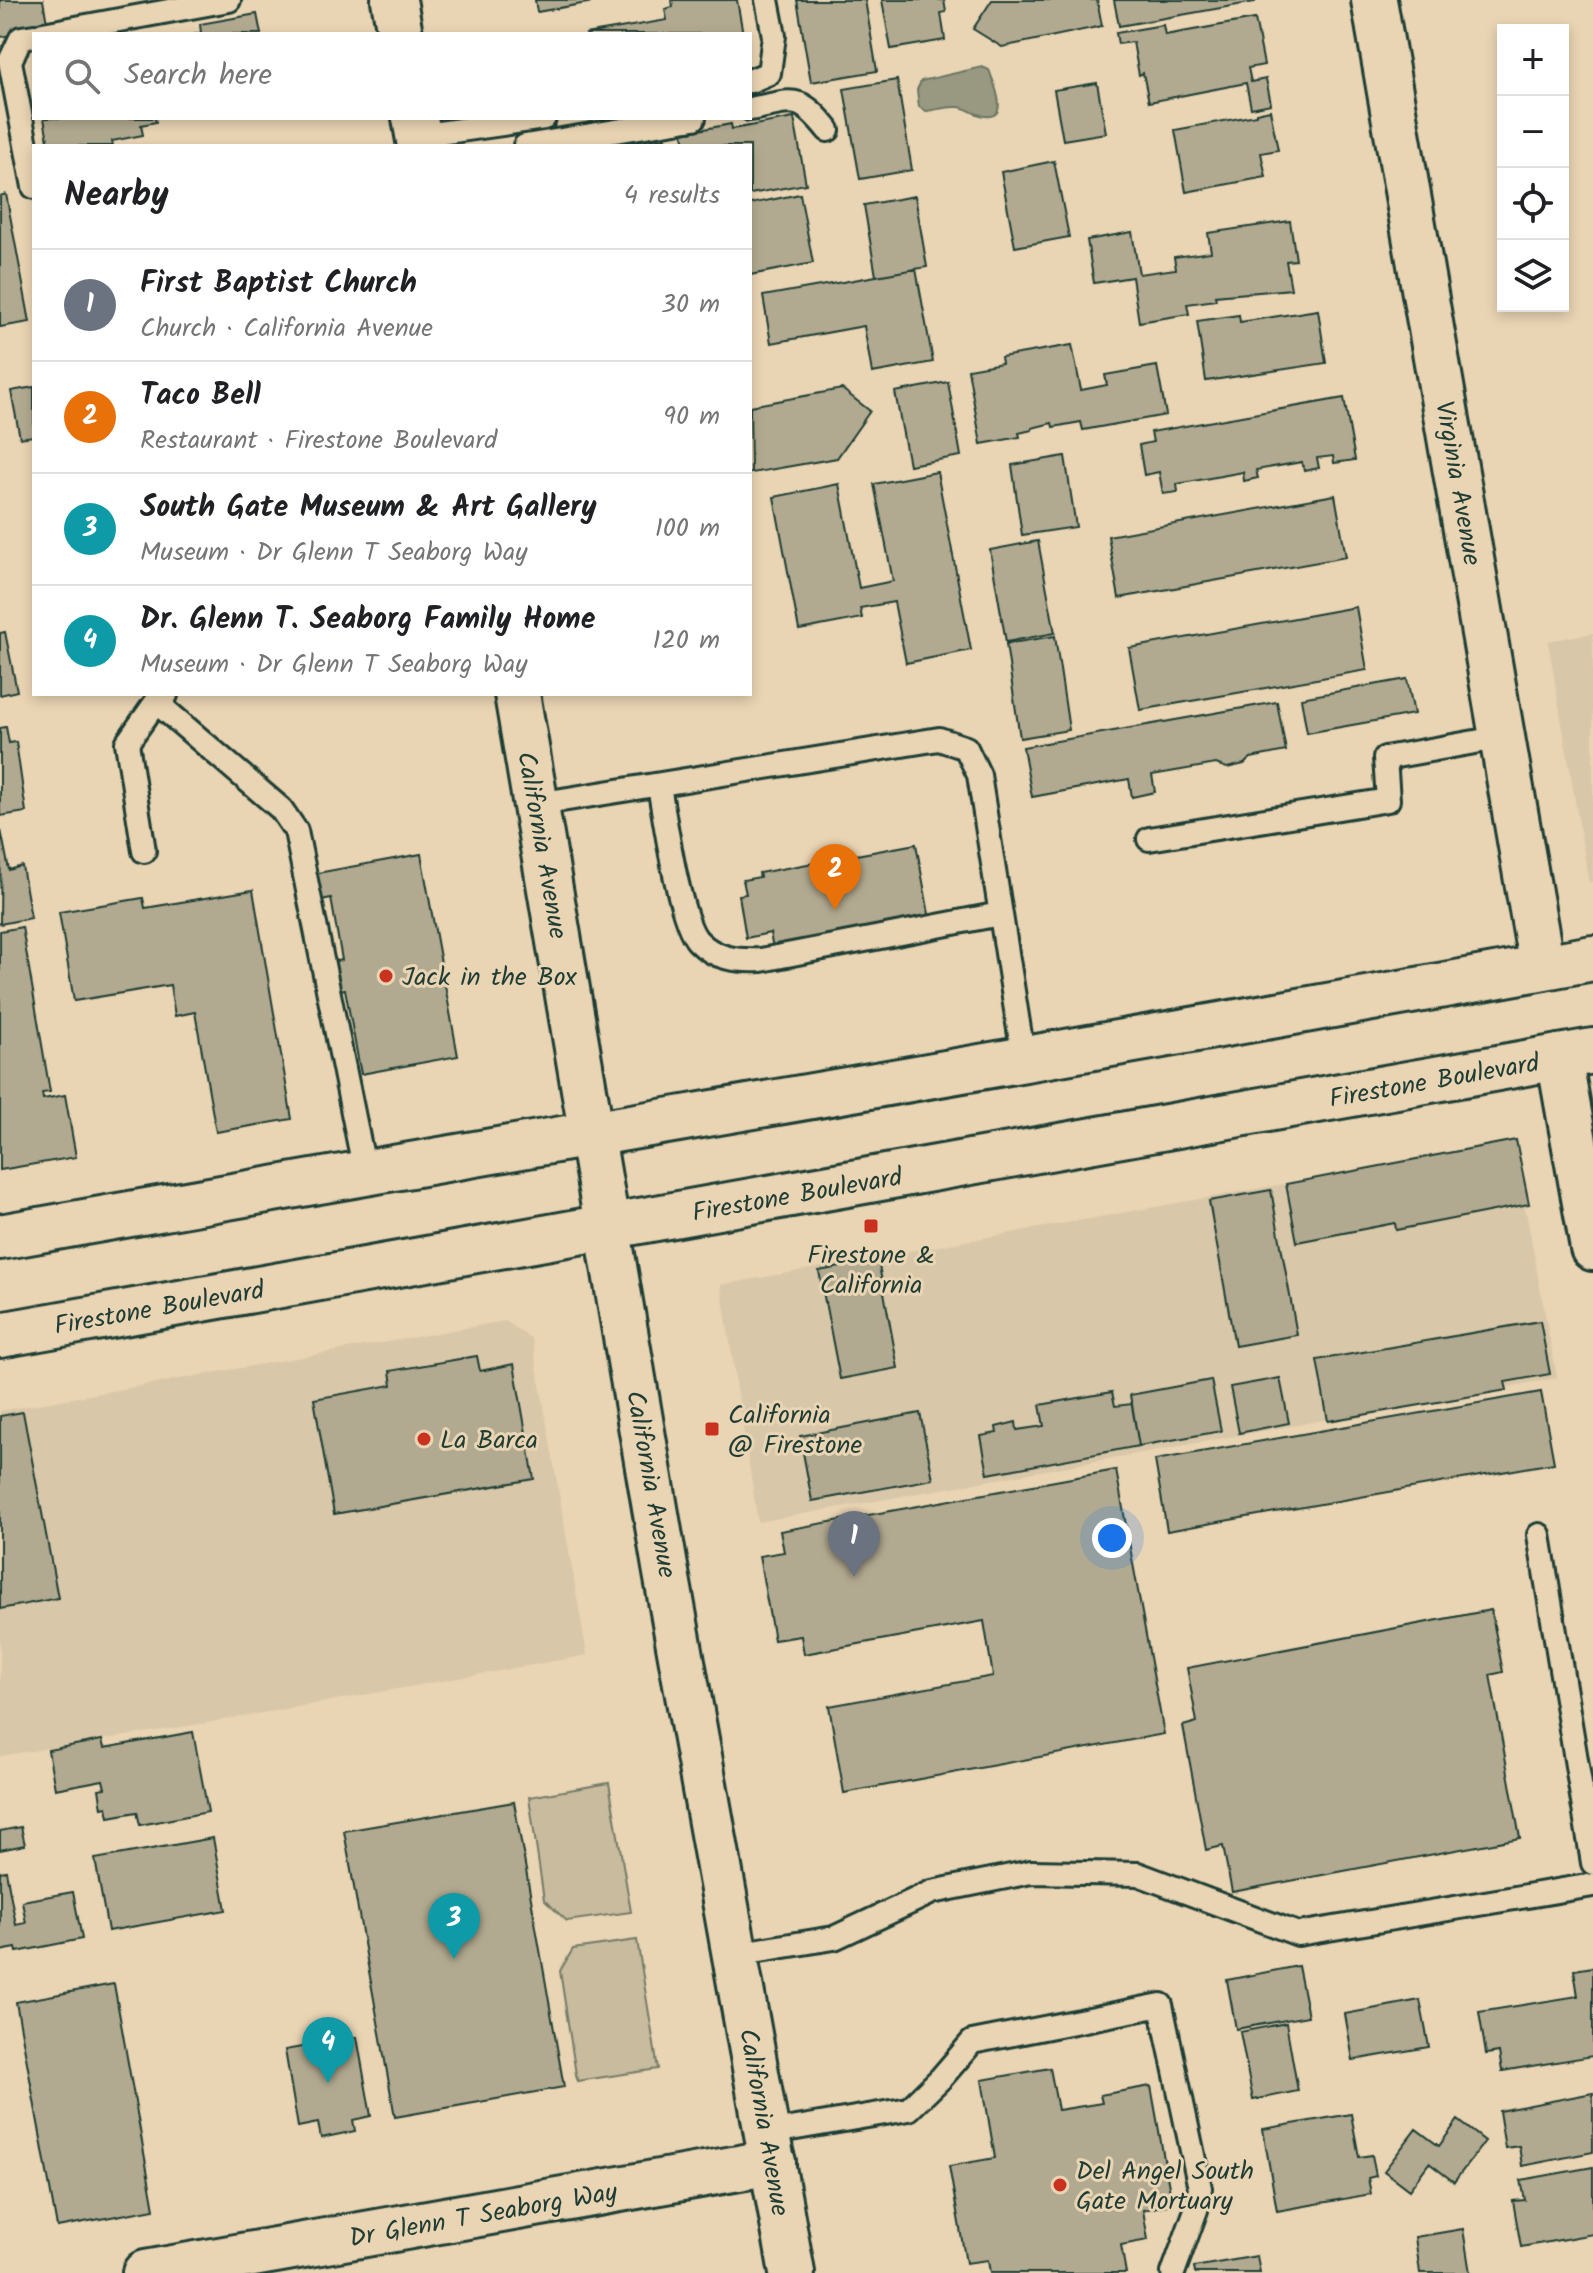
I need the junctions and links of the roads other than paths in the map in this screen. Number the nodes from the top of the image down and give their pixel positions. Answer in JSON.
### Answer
{"nodes":[{"id":1,"x":229,"y":0,"type":"edge"},
{"id":2,"x":394,"y":0,"type":"edge"},
{"id":3,"x":767,"y":0,"type":"edge"},
{"id":4,"x":1374,"y":0,"type":"edge"},
{"id":5,"x":54,"y":32,"type":"edge"},
{"id":6,"x":400,"y":32,"type":"edge"},
{"id":7,"x":32,"y":36,"type":"edge"},
{"id":8,"x":752,"y":80,"type":"edge"},
{"id":9,"x":752,"y":109,"type":"edge"},
{"id":10,"x":527,"y":120,"type":"edge"},
{"id":11,"x":682,"y":120,"type":"edge"},
{"id":12,"x":828,"y":130,"type":"dead end"},
{"id":13,"x":418,"y":133,"type":"edge"},
{"id":14,"x":537,"y":144,"type":"edge"},
{"id":15,"x":32,"y":176,"type":"edge"},
{"id":16,"x":517,"y":696,"type":"edge"},
{"id":17,"x":161,"y":698,"type":"edge"},
{"id":18,"x":1503,"y":737,"type":"junction"},
{"id":19,"x":659,"y":786,"type":"junction"},
{"id":20,"x":537,"y":804,"type":"junction"},
{"id":21,"x":1149,"y":839,"type":"dead end"},
{"id":22,"x":144,"y":851,"type":"dead end"},
{"id":23,"x":1000,"y":914,"type":"junction"},
{"id":24,"x":1593,"y":958,"type":"edge"},
{"id":25,"x":1542,"y":967,"type":"junction"},
{"id":26,"x":1576,"y":1054,"type":"edge"},
{"id":27,"x":1024,"y":1061,"type":"junction"},
{"id":28,"x":592,"y":1133,"type":"junction"},
{"id":29,"x":365,"y":1172,"type":"junction"},
{"id":30,"x":608,"y":1228,"type":"junction"},
{"id":31,"x":0,"y":1237,"type":"edge"},
{"id":32,"x":1593,"y":1248,"type":"edge"},
{"id":33,"x":0,"y":1335,"type":"edge"},
{"id":34,"x":1539,"y":1535,"type":"dead end"},
{"id":35,"x":1593,"y":1863,"type":"edge"},
{"id":36,"x":1593,"y":1885,"type":"edge"},
{"id":37,"x":735,"y":1954,"type":"junction"},
{"id":38,"x":770,"y":2148,"type":"junction"},
{"id":39,"x":145,"y":2273,"type":"edge"},
{"id":40,"x":792,"y":2273,"type":"edge"},
{"id":41,"x":1173,"y":2273,"type":"edge"}],
"edges":[{"from":1,"to":5,"type":"lane"},
{"from":2,"to":6,"type":"main road"},
{"from":3,"to":8,"type":"lane"},
{"from":4,"to":18,"type":"main road","name":"Virginia Avenue"},
{"from":7,"to":15,"type":"lane"},
{"from":9,"to":12,"type":"lane"},
{"from":10,"to":13,"type":"lane"},
{"from":11,"to":14,"type":"lane"},
{"from":16,"to":20,"type":"main road","name":"California Avenue"},
{"from":17,"to":22,"type":"lane"},
{"from":17,"to":29,"type":"lane"},
{"from":18,"to":21,"type":"lane"},
{"from":18,"to":25,"type":"main road","name":"Virginia Avenue"},
{"from":19,"to":20,"type":"lane"},
{"from":19,"to":23,"type":"lane"},
{"from":19,"to":23,"type":"lane"},
{"from":20,"to":28,"type":"main road","name":"California Avenue"},
{"from":23,"to":27,"type":"lane"},
{"from":24,"to":25,"type":"main road"},
{"from":25,"to":27,"type":"main road"},
{"from":26,"to":30,"type":"main road","name":"Firestone Boulevard"},
{"from":26,"to":32,"type":"main road"},
{"from":27,"to":28,"type":"main road"},
{"from":28,"to":29,"type":"main road"},
{"from":28,"to":30,"type":"main road","name":"California Avenue"},
{"from":29,"to":31,"type":"main road"},
{"from":30,"to":33,"type":"main road","name":"Firestone Boulevard"},
{"from":30,"to":37,"type":"main road","name":"California Avenue"},
{"from":34,"to":35,"type":"lane"},
{"from":36,"to":37,"type":"lane"},
{"from":37,"to":38,"type":"main road","name":"California Avenue"},
{"from":38,"to":39,"type":"main road","name":"Dr Glenn T Seaborg Way"},
{"from":38,"to":40,"type":"main road","name":"California Avenue"},
{"from":38,"to":41,"type":"lane"}]}
